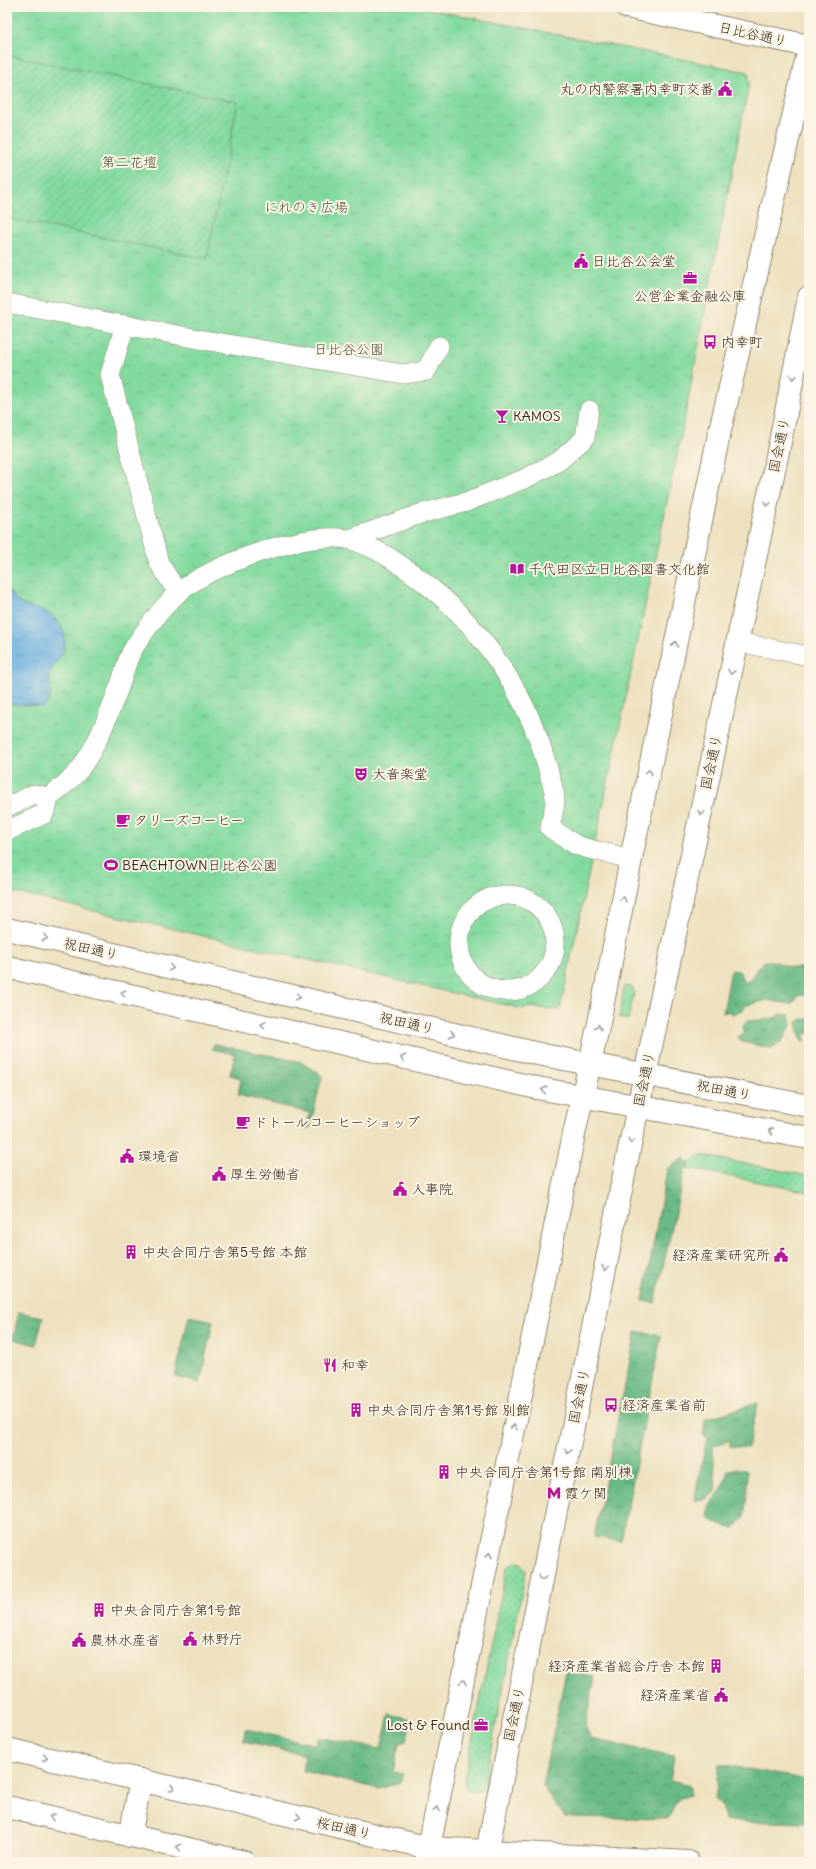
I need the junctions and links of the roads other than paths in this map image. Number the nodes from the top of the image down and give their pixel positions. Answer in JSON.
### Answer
{"nodes":[{"id":1,"x":627,"y":7,"type":"edge"},
{"id":2,"x":809,"y":47,"type":"edge"},
{"id":3,"x":809,"y":297,"type":"edge"},
{"id":4,"x":7,"y":303,"type":"edge"},
{"id":5,"x":125,"y":325,"type":"junction"},
{"id":6,"x":439,"y":346,"type":"dead end"},
{"id":7,"x":589,"y":410,"type":"dead end"},
{"id":8,"x":350,"y":539,"type":"junction"},
{"id":9,"x":178,"y":593,"type":"junction"},
{"id":10,"x":737,"y":642,"type":"junction"},
{"id":11,"x":809,"y":656,"type":"edge"},
{"id":12,"x":46,"y":799,"type":"junction"},
{"id":13,"x":7,"y":807,"type":"edge"},
{"id":14,"x":7,"y":831,"type":"edge"},
{"id":15,"x":630,"y":859,"type":"junction"},
{"id":16,"x":7,"y":929,"type":"edge"},
{"id":17,"x":7,"y":966,"type":"edge"},
{"id":18,"x":495,"y":989,"type":"joint"},
{"id":19,"x":590,"y":1065,"type":"junction"},
{"id":20,"x":645,"y":1075,"type":"junction"},
{"id":21,"x":582,"y":1097,"type":"junction"},
{"id":22,"x":809,"y":1106,"type":"edge"},
{"id":23,"x":638,"y":1107,"type":"junction"},
{"id":24,"x":809,"y":1138,"type":"edge"},
{"id":25,"x":7,"y":1749,"type":"edge"},
{"id":26,"x":141,"y":1780,"type":"junction"},
{"id":27,"x":7,"y":1807,"type":"edge"},
{"id":28,"x":130,"y":1836,"type":"junction"},
{"id":29,"x":428,"y":1855,"type":"edge"},
{"id":30,"x":486,"y":1857,"type":"edge"},
{"id":31,"x":244,"y":1862,"type":"edge"},
{"id":32,"x":688,"y":1862,"type":"edge"}],
"edges":[{"from":1,"to":2,"type":"main road","name":"日比谷通り"},
{"from":15,"to":2,"type":"main road","one_way":true},
{"from":3,"to":10,"type":"main road","name":"国会通り","one_way":true},
{"from":4,"to":5,"type":"street"},
{"from":5,"to":6,"type":"street"},
{"from":5,"to":9,"type":"street"},
{"from":7,"to":8,"type":"street"},
{"from":8,"to":9,"type":"street"},
{"from":8,"to":15,"type":"street"},
{"from":9,"to":12,"type":"street"},
{"from":10,"to":11,"type":"street"},
{"from":10,"to":20,"type":"main road","name":"国会通り","one_way":true},
{"from":12,"to":13,"type":"street"},
{"from":12,"to":14,"type":"street"},
{"from":19,"to":15,"type":"main road","one_way":true},
{"from":16,"to":19,"type":"main road","name":"祝田通り","one_way":true},
{"from":21,"to":17,"type":"main road","one_way":true},
{"from":18,"to":18,"type":"street"},
{"from":19,"to":20,"type":"main road","name":"祝田通り"},
{"from":19,"to":21,"type":"main road"},
{"from":20,"to":22,"type":"main road","name":"祝田通り"},
{"from":20,"to":23,"type":"main road","name":"国会通り"},
{"from":21,"to":23,"type":"main road"},
{"from":29,"to":21,"type":"main road","one_way":true},
{"from":24,"to":23,"type":"main road","one_way":true},
{"from":23,"to":30,"type":"main road","name":"国会通り","one_way":true},
{"from":25,"to":26,"type":"main road","name":"桜田通り","one_way":true},
{"from":26,"to":28,"type":"main road"},
{"from":26,"to":29,"type":"main road","name":"桜田通り","one_way":true},
{"from":28,"to":27,"type":"main road","one_way":true},
{"from":31,"to":28,"type":"main road","one_way":true},
{"from":29,"to":30,"type":"main road","name":"桜田通り"},
{"from":30,"to":32,"type":"main road","name":"桜田通り"}]}
